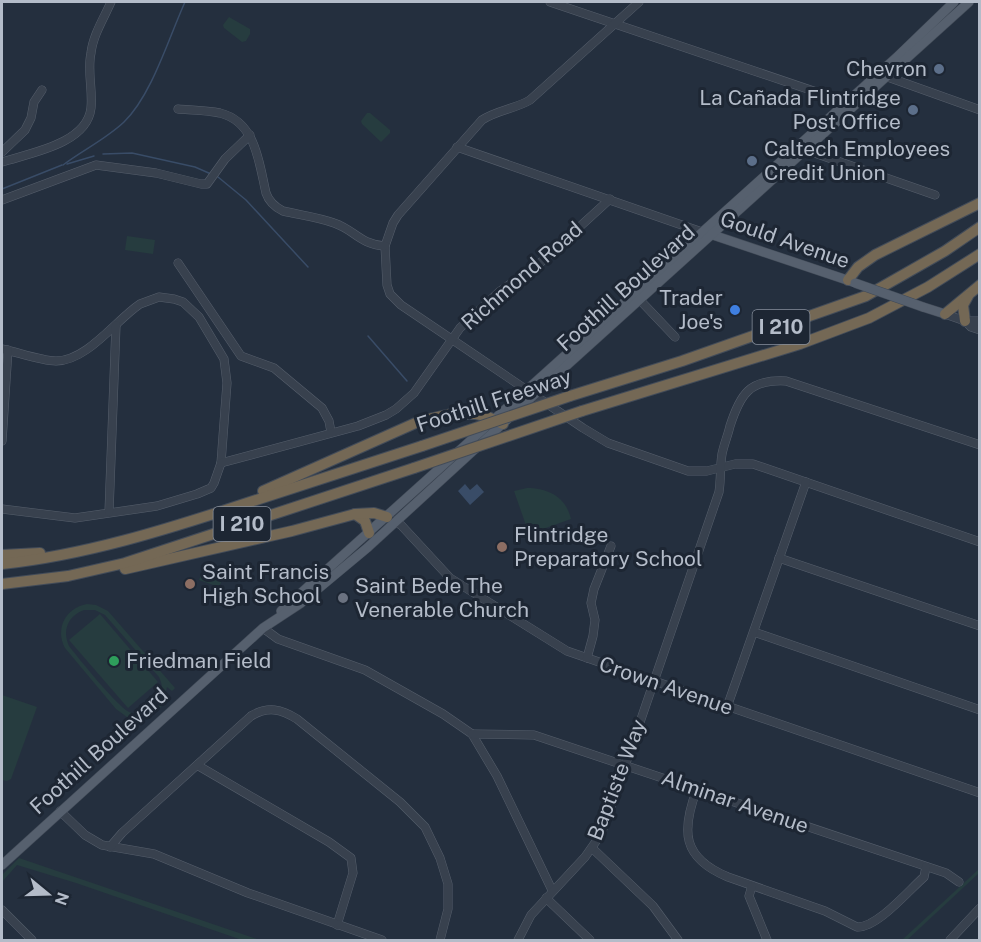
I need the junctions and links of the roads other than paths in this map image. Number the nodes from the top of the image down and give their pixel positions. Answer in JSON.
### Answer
{"nodes":[{"id":1,"x":111,"y":2,"type":"edge"},
{"id":2,"x":549,"y":2,"type":"edge"},
{"id":3,"x":639,"y":2,"type":"edge"},
{"id":4,"x":954,"y":2,"type":"edge"},
{"id":5,"x":969,"y":2,"type":"edge"},
{"id":6,"x":614,"y":24,"type":"junction"},
{"id":7,"x":882,"y":75,"type":"junction"},
{"id":8,"x":42,"y":90,"type":"dead end"},
{"id":9,"x":851,"y":104,"type":"junction"},
{"id":10,"x":177,"y":109,"type":"dead end"},
{"id":11,"x":980,"y":110,"type":"edge"},
{"id":12,"x":250,"y":135,"type":"junction"},
{"id":13,"x":457,"y":147,"type":"junction"},
{"id":14,"x":795,"y":147,"type":"junction"},
{"id":15,"x":806,"y":150,"type":"junction"},
{"id":16,"x":2,"y":152,"type":"edge"},
{"id":17,"x":2,"y":162,"type":"edge"},
{"id":18,"x":935,"y":195,"type":"dead end"},
{"id":19,"x":610,"y":199,"type":"junction"},
{"id":20,"x":2,"y":200,"type":"edge"},
{"id":21,"x":980,"y":203,"type":"edge"},
{"id":22,"x":980,"y":227,"type":"edge"},
{"id":23,"x":707,"y":233,"type":"junction"},
{"id":24,"x":385,"y":246,"type":"junction"},
{"id":25,"x":980,"y":254,"type":"edge"},
{"id":26,"x":178,"y":263,"type":"dead end"},
{"id":27,"x":851,"y":282,"type":"junction"},
{"id":28,"x":980,"y":285,"type":"edge"},
{"id":29,"x":968,"y":295,"type":"junction"},
{"id":30,"x":637,"y":296,"type":"junction"},
{"id":31,"x":945,"y":314,"type":"junction"},
{"id":32,"x":965,"y":321,"type":"junction"},
{"id":33,"x":980,"y":321,"type":"edge"},
{"id":34,"x":116,"y":325,"type":"junction"},
{"id":35,"x":980,"y":330,"type":"edge"},
{"id":36,"x":675,"y":337,"type":"dead end"},
{"id":37,"x":451,"y":339,"type":"junction"},
{"id":38,"x":5,"y":350,"type":"edge"},
{"id":39,"x":241,"y":356,"type":"junction"},
{"id":40,"x":224,"y":360,"type":"junction"},
{"id":41,"x":530,"y":392,"type":"junction"},
{"id":42,"x":498,"y":422,"type":"junction"},
{"id":43,"x":331,"y":432,"type":"junction"},
{"id":44,"x":2,"y":441,"type":"edge"},
{"id":45,"x":980,"y":445,"type":"edge"},
{"id":46,"x":221,"y":463,"type":"junction"},
{"id":47,"x":721,"y":468,"type":"junction"},
{"id":48,"x":806,"y":482,"type":"junction"},
{"id":49,"x":2,"y":509,"type":"edge"},
{"id":50,"x":109,"y":512,"type":"junction"},
{"id":51,"x":355,"y":514,"type":"junction"},
{"id":52,"x":206,"y":516,"type":"junction"},
{"id":53,"x":391,"y":520,"type":"junction"},
{"id":54,"x":369,"y":533,"type":"junction"},
{"id":55,"x":980,"y":542,"type":"edge"},
{"id":56,"x":611,"y":546,"type":"dead end"},
{"id":57,"x":88,"y":550,"type":"junction"},
{"id":58,"x":2,"y":555,"type":"edge"},
{"id":59,"x":779,"y":558,"type":"junction"},
{"id":60,"x":2,"y":564,"type":"edge"},
{"id":61,"x":68,"y":576,"type":"junction"},
{"id":62,"x":2,"y":584,"type":"edge"},
{"id":63,"x":276,"y":618,"type":"junction"},
{"id":64,"x":980,"y":626,"type":"edge"},
{"id":65,"x":262,"y":628,"type":"junction"},
{"id":66,"x":754,"y":632,"type":"junction"},
{"id":67,"x":586,"y":658,"type":"junction"},
{"id":68,"x":653,"y":681,"type":"junction"},
{"id":69,"x":728,"y":707,"type":"junction"},
{"id":70,"x":980,"y":710,"type":"edge"},
{"id":71,"x":472,"y":734,"type":"junction"},
{"id":72,"x":197,"y":765,"type":"junction"},
{"id":73,"x":625,"y":765,"type":"junction"},
{"id":74,"x":697,"y":789,"type":"junction"},
{"id":75,"x":980,"y":793,"type":"edge"},
{"id":76,"x":60,"y":811,"type":"junction"},
{"id":77,"x":110,"y":847,"type":"junction"},
{"id":78,"x":592,"y":848,"type":"junction"},
{"id":79,"x":2,"y":865,"type":"edge"},
{"id":80,"x":926,"y":867,"type":"junction"},
{"id":81,"x":959,"y":882,"type":"dead end"},
{"id":82,"x":752,"y":886,"type":"junction"},
{"id":83,"x":552,"y":890,"type":"junction"},
{"id":84,"x":546,"y":898,"type":"junction"},
{"id":85,"x":980,"y":908,"type":"edge"},
{"id":86,"x":2,"y":910,"type":"edge"},
{"id":87,"x":337,"y":925,"type":"junction"},
{"id":88,"x":32,"y":940,"type":"edge"},
{"id":89,"x":382,"y":940,"type":"edge"},
{"id":90,"x":440,"y":940,"type":"edge"},
{"id":91,"x":518,"y":940,"type":"edge"},
{"id":92,"x":590,"y":940,"type":"edge"},
{"id":93,"x":678,"y":940,"type":"edge"},
{"id":94,"x":767,"y":940,"type":"edge"},
{"id":95,"x":951,"y":940,"type":"edge"}],
"edges":[{"from":1,"to":17,"type":"street"},
{"from":2,"to":6,"type":"street"},
{"from":3,"to":6,"type":"street"},
{"from":4,"to":7,"type":"main road","name":"Foothill Boulevard"},
{"from":5,"to":7,"type":"main road","name":"Foothill Boulevard"},
{"from":6,"to":9,"type":"street"},
{"from":6,"to":13,"type":"street"},
{"from":7,"to":9,"type":"main road","name":"Foothill Boulevard"},
{"from":7,"to":11,"type":"street"},
{"from":8,"to":16,"type":"street"},
{"from":9,"to":14,"type":"main road","name":"Foothill Boulevard"},
{"from":9,"to":15,"type":"main road","name":"Foothill Boulevard"},
{"from":10,"to":12,"type":"street"},
{"from":12,"to":20,"type":"street"},
{"from":12,"to":24,"type":"street"},
{"from":13,"to":19,"type":"street","name":"Gould Avenue"},
{"from":13,"to":24,"type":"street"},
{"from":14,"to":15,"type":"street"},
{"from":14,"to":23,"type":"main road","name":"Foothill Boulevard"},
{"from":15,"to":18,"type":"street"},
{"from":15,"to":23,"type":"main road","name":"Foothill Boulevard"},
{"from":19,"to":23,"type":"street","name":"Gould Avenue"},
{"from":19,"to":37,"type":"street","name":"Richmond Road"},
{"from":21,"to":27,"type":"highway"},
{"from":22,"to":52,"type":"highway","name":"Foothill Freeway","number":"I 210","bridge":true},
{"from":23,"to":27,"type":"main road","name":"Gould Avenue"},
{"from":23,"to":30,"type":"main road","name":"Foothill Boulevard"},
{"from":24,"to":37,"type":"street"},
{"from":25,"to":61,"type":"highway","name":"Foothill Freeway","number":"I 210","bridge":true},
{"from":26,"to":39,"type":"street"},
{"from":27,"to":31,"type":"main road","name":"Gould Avenue","bridge":true},
{"from":28,"to":29,"type":"highway"},
{"from":29,"to":31,"type":"highway"},
{"from":29,"to":32,"type":"highway"},
{"from":30,"to":36,"type":"street"},
{"from":30,"to":41,"type":"main road","name":"Foothill Boulevard"},
{"from":31,"to":32,"type":"street","name":"Gould Avenue"},
{"from":32,"to":33,"type":"street","name":"Gould Avenue"},
{"from":32,"to":35,"type":"street","name":"Gould Avenue"},
{"from":34,"to":38,"type":"street"},
{"from":34,"to":40,"type":"street"},
{"from":34,"to":50,"type":"street"},
{"from":37,"to":41,"type":"street"},
{"from":37,"to":43,"type":"street","name":"Richmond Road"},
{"from":38,"to":44,"type":"street"},
{"from":39,"to":40,"type":"street"},
{"from":39,"to":43,"type":"street"},
{"from":40,"to":46,"type":"street"},
{"from":41,"to":42,"type":"main road","name":"Foothill Boulevard"},
{"from":41,"to":47,"type":"street"},
{"from":42,"to":52,"type":"highway"},
{"from":42,"to":53,"type":"main road","name":"Foothill Boulevard"},
{"from":43,"to":46,"type":"street","name":"Richmond Road"},
{"from":45,"to":47,"type":"street","name":"Baptiste Way"},
{"from":46,"to":50,"type":"street"},
{"from":47,"to":48,"type":"street"},
{"from":47,"to":68,"type":"street","name":"Baptiste Way"},
{"from":48,"to":55,"type":"street"},
{"from":48,"to":59,"type":"street"},
{"from":49,"to":50,"type":"street"},
{"from":51,"to":53,"type":"highway"},
{"from":51,"to":54,"type":"highway"},
{"from":51,"to":61,"type":"highway"},
{"from":52,"to":57,"type":"highway","name":"Foothill Freeway","number":"I 210"},
{"from":53,"to":54,"type":"main road","name":"Foothill Boulevard"},
{"from":53,"to":63,"type":"main road","name":"Foothill Boulevard"},
{"from":53,"to":67,"type":"street","name":"Crown Avenue"},
{"from":54,"to":63,"type":"main road","name":"Foothill Boulevard"},
{"from":56,"to":67,"type":"street"},
{"from":57,"to":58,"type":"highway"},
{"from":57,"to":60,"type":"highway","name":"Foothill Freeway","number":"I 210"},
{"from":59,"to":64,"type":"street"},
{"from":59,"to":66,"type":"street"},
{"from":61,"to":62,"type":"highway","name":"Foothill Freeway","number":"I 210"},
{"from":63,"to":65,"type":"main road","name":"Foothill Boulevard"},
{"from":65,"to":71,"type":"street"},
{"from":65,"to":76,"type":"main road","name":"Foothill Boulevard"},
{"from":66,"to":69,"type":"street"},
{"from":66,"to":70,"type":"street"},
{"from":67,"to":68,"type":"street","name":"Crown Avenue"},
{"from":68,"to":69,"type":"street","name":"Crown Avenue"},
{"from":68,"to":73,"type":"street","name":"Baptiste Way"},
{"from":69,"to":75,"type":"street","name":"Crown Avenue"},
{"from":71,"to":73,"type":"street","name":"Alminar Avenue"},
{"from":71,"to":83,"type":"street"},
{"from":72,"to":77,"type":"street"},
{"from":72,"to":87,"type":"street"},
{"from":72,"to":90,"type":"street"},
{"from":73,"to":74,"type":"street","name":"Alminar Avenue"},
{"from":73,"to":78,"type":"street","name":"Baptiste Way"},
{"from":74,"to":80,"type":"street","name":"Alminar Avenue"},
{"from":74,"to":82,"type":"street"},
{"from":76,"to":77,"type":"street"},
{"from":76,"to":79,"type":"main road","name":"Foothill Boulevard"},
{"from":77,"to":87,"type":"street"},
{"from":78,"to":83,"type":"street","name":"Baptiste Way"},
{"from":78,"to":93,"type":"street"},
{"from":80,"to":81,"type":"street","name":"Alminar Avenue"},
{"from":80,"to":82,"type":"street"},
{"from":82,"to":94,"type":"street"},
{"from":83,"to":84,"type":"street","name":"Baptiste Way"},
{"from":84,"to":91,"type":"street","name":"Baptiste Way"},
{"from":84,"to":92,"type":"street"},
{"from":85,"to":95,"type":"street"},
{"from":86,"to":88,"type":"street"},
{"from":87,"to":89,"type":"street"}]}
